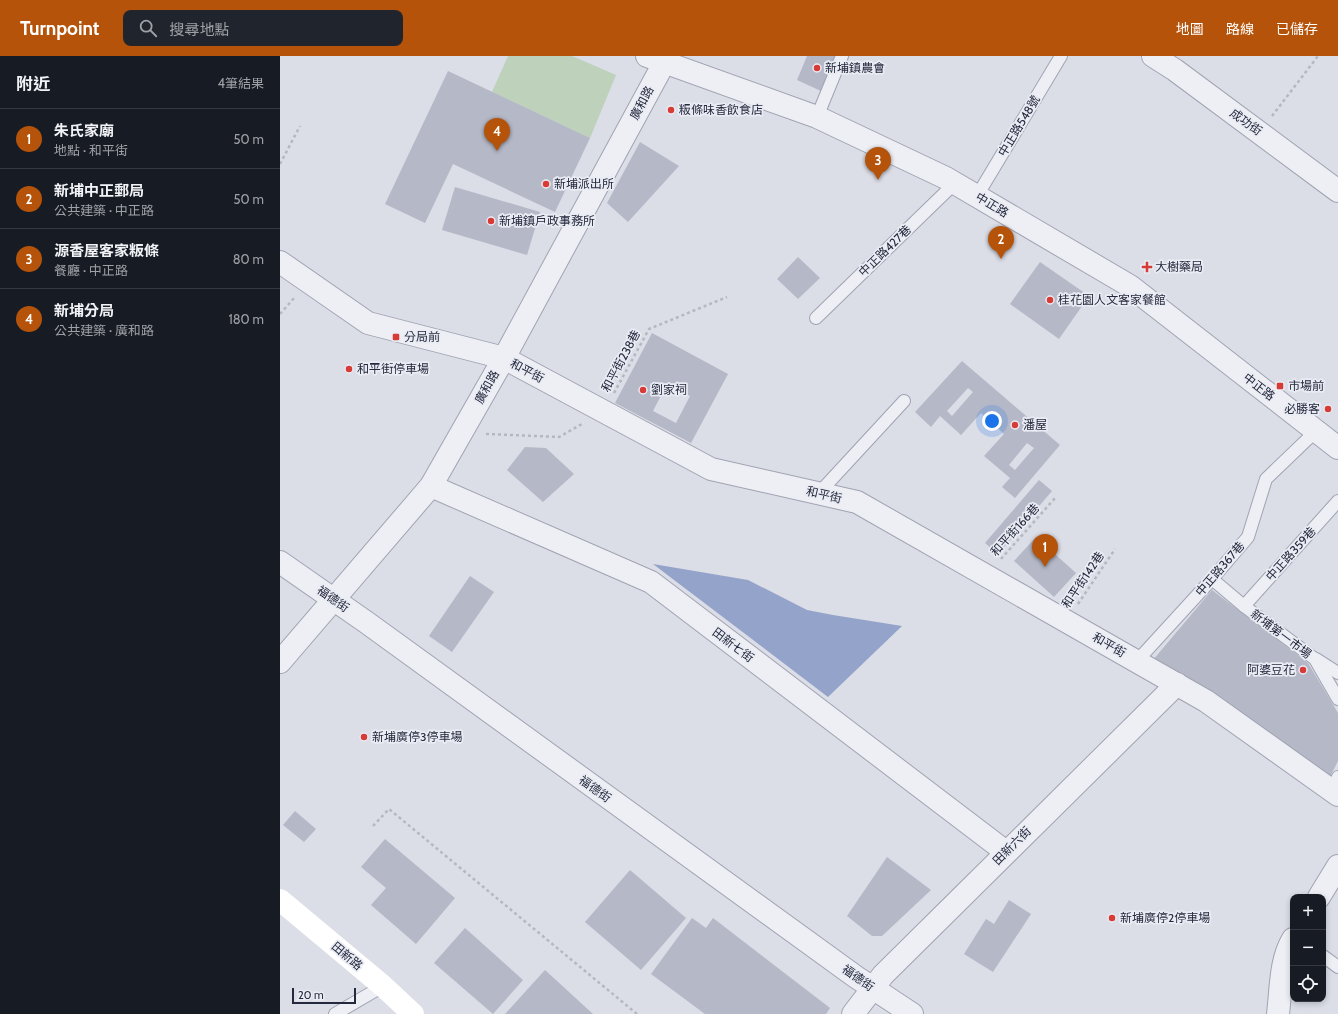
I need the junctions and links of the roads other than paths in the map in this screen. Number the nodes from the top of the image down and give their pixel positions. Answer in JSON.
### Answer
{"nodes":[{"id":1,"x":842,"y":56,"type":"edge"},
{"id":2,"x":1061,"y":56,"type":"edge"},
{"id":3,"x":1152,"y":56,"type":"edge"},
{"id":4,"x":655,"y":59,"type":"edge"},
{"id":5,"x":817,"y":117,"type":"junction"},
{"id":6,"x":955,"y":183,"type":"junction"},
{"id":7,"x":1338,"y":190,"type":"edge"},
{"id":8,"x":977,"y":196,"type":"junction"},
{"id":9,"x":280,"y":262,"type":"edge"},
{"id":10,"x":816,"y":318,"type":"dead end"},
{"id":11,"x":504,"y":358,"type":"junction"},
{"id":12,"x":904,"y":401,"type":"dead end"},
{"id":13,"x":1316,"y":431,"type":"junction"},
{"id":14,"x":1338,"y":448,"type":"edge"},
{"id":15,"x":431,"y":486,"type":"junction"},
{"id":16,"x":819,"y":494,"type":"junction"},
{"id":17,"x":1338,"y":501,"type":"edge"},
{"id":18,"x":280,"y":562,"type":"edge"},
{"id":19,"x":1212,"y":579,"type":"junction"},
{"id":20,"x":334,"y":599,"type":"junction"},
{"id":21,"x":1244,"y":606,"type":"junction"},
{"id":22,"x":1315,"y":659,"type":"junction"},
{"id":23,"x":1137,"y":661,"type":"junction"},
{"id":24,"x":280,"y":662,"type":"edge"},
{"id":25,"x":1338,"y":673,"type":"edge"},
{"id":26,"x":1177,"y":684,"type":"junction"},
{"id":27,"x":1338,"y":699,"type":"edge"},
{"id":28,"x":1336,"y":787,"type":"edge"},
{"id":29,"x":1006,"y":852,"type":"junction"},
{"id":30,"x":1338,"y":866,"type":"edge"},
{"id":31,"x":1321,"y":894,"type":"edge"},
{"id":32,"x":280,"y":900,"type":"edge"},
{"id":33,"x":1290,"y":944,"type":"edge"},
{"id":34,"x":1326,"y":958,"type":"edge"},
{"id":35,"x":1338,"y":967,"type":"edge"},
{"id":36,"x":383,"y":986,"type":"junction"},
{"id":37,"x":872,"y":989,"type":"junction"},
{"id":38,"x":335,"y":1014,"type":"edge"},
{"id":39,"x":413,"y":1014,"type":"edge"},
{"id":40,"x":853,"y":1014,"type":"edge"},
{"id":41,"x":912,"y":1014,"type":"edge"},
{"id":42,"x":1278,"y":1014,"type":"edge"}],
"edges":[{"from":1,"to":5,"type":"lane"},
{"from":2,"to":8,"type":"lane","name":"中正路548號"},
{"from":3,"to":7,"type":"street","name":"成功街"},
{"from":4,"to":5,"type":"street","name":"中正路"},
{"from":4,"to":11,"type":"street","name":"廣和路"},
{"from":5,"to":6,"type":"street","name":"中正路"},
{"from":6,"to":8,"type":"street","name":"中正路"},
{"from":6,"to":10,"type":"lane","name":"中正路427巷"},
{"from":8,"to":13,"type":"street","name":"中正路"},
{"from":9,"to":11,"type":"street","name":"和平街"},
{"from":11,"to":15,"type":"street","name":"廣和路"},
{"from":11,"to":16,"type":"street","name":"和平街"},
{"from":12,"to":16,"type":"lane"},
{"from":13,"to":14,"type":"street","name":"中正路"},
{"from":13,"to":19,"type":"lane","name":"中正路367巷"},
{"from":15,"to":20,"type":"street","name":"廣和路"},
{"from":15,"to":29,"type":"street","name":"田新七街"},
{"from":16,"to":23,"type":"street","name":"和平街"},
{"from":17,"to":21,"type":"lane","name":"中正路359巷"},
{"from":18,"to":20,"type":"street","name":"福德街"},
{"from":19,"to":21,"type":"lane","name":"新埔第一市場"},
{"from":19,"to":23,"type":"lane","name":"中正路367巷"},
{"from":20,"to":24,"type":"street","name":"廣和路"},
{"from":20,"to":37,"type":"street","name":"福德街"},
{"from":21,"to":22,"type":"lane","name":"新埔第一市場"},
{"from":22,"to":25,"type":"lane"},
{"from":22,"to":27,"type":"lane","name":"新埔第一市場"},
{"from":23,"to":26,"type":"street","name":"和平街"},
{"from":26,"to":28,"type":"street","name":"和平街"},
{"from":26,"to":29,"type":"street","name":"田新六街"},
{"from":29,"to":37,"type":"street","name":"田新六街"},
{"from":30,"to":31,"type":"street"},
{"from":32,"to":36,"type":"main road","name":"田新路"},
{"from":33,"to":42,"type":"street"},
{"from":34,"to":35,"type":"lane"},
{"from":36,"to":38,"type":"lane"},
{"from":36,"to":39,"type":"main road","name":"田新路"},
{"from":37,"to":40,"type":"street","name":"田新六街"},
{"from":37,"to":41,"type":"street","name":"福德街"}]}
